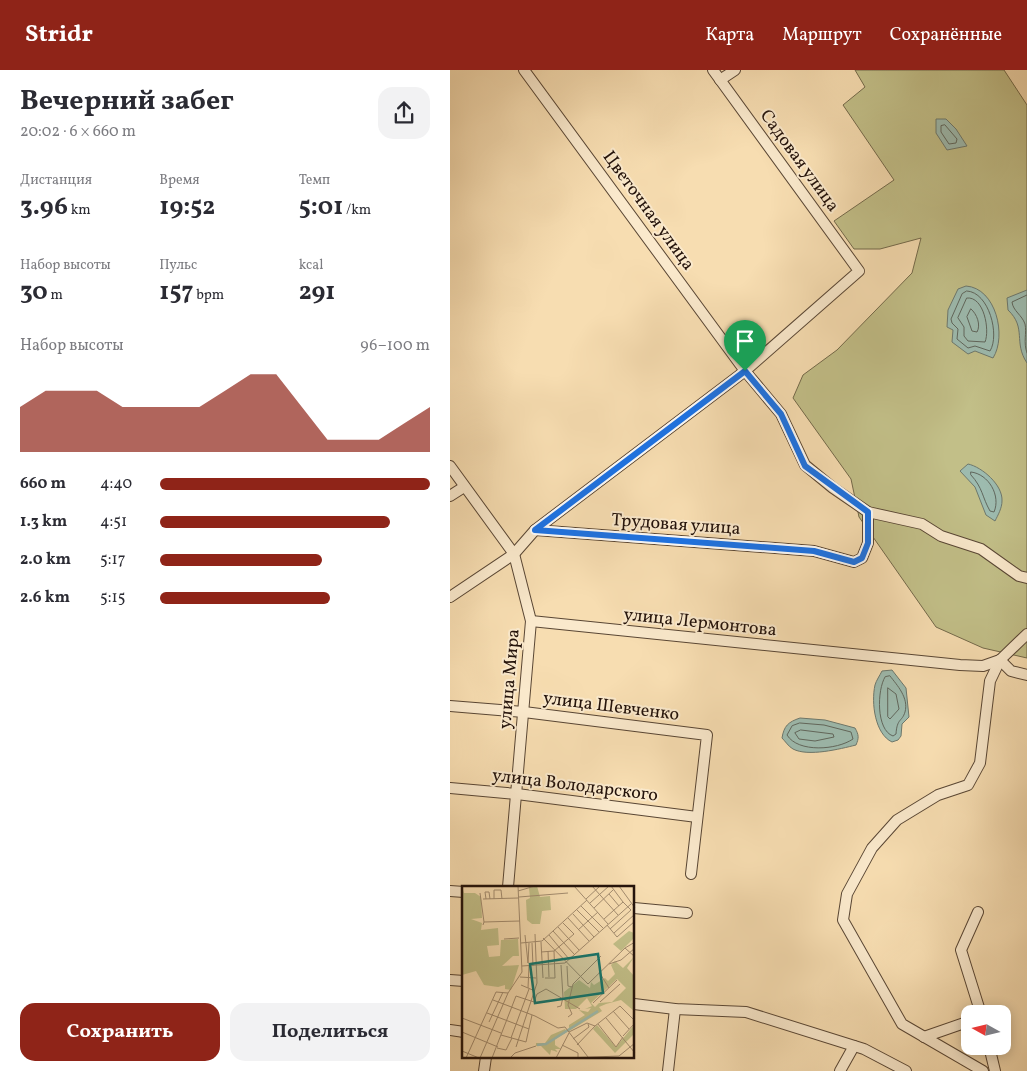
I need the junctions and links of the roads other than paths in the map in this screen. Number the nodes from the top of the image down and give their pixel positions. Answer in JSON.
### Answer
{"nodes":[{"id":1,"x":524,"y":70,"type":"edge"},
{"id":2,"x":713,"y":70,"type":"edge"},
{"id":3,"x":735,"y":70,"type":"edge"},
{"id":4,"x":720,"y":80,"type":"junction"},
{"id":5,"x":745,"y":371,"type":"junction"},
{"id":6,"x":450,"y":466,"type":"edge"},
{"id":7,"x":464,"y":487,"type":"junction"},
{"id":8,"x":450,"y":496,"type":"edge"},
{"id":9,"x":868,"y":512,"type":"junction"},
{"id":10,"x":535,"y":530,"type":"junction"},
{"id":11,"x":514,"y":554,"type":"junction"},
{"id":12,"x":1027,"y":578,"type":"edge"},
{"id":13,"x":450,"y":597,"type":"edge"},
{"id":14,"x":531,"y":621,"type":"junction"},
{"id":15,"x":1027,"y":634,"type":"edge"},
{"id":16,"x":1000,"y":660,"type":"junction"},
{"id":17,"x":1027,"y":675,"type":"edge"},
{"id":18,"x":450,"y":706,"type":"edge"},
{"id":19,"x":524,"y":712,"type":"junction"},
{"id":20,"x":450,"y":788,"type":"edge"},
{"id":21,"x":517,"y":794,"type":"junction"},
{"id":22,"x":697,"y":817,"type":"junction"},
{"id":23,"x":691,"y":874,"type":"dead end"},
{"id":24,"x":508,"y":886,"type":"edge"},
{"id":25,"x":635,"y":908,"type":"edge"},
{"id":26,"x":978,"y":912,"type":"dead end"},
{"id":27,"x":687,"y":913,"type":"dead end"},
{"id":28,"x":635,"y":1004,"type":"edge"},
{"id":29,"x":979,"y":1005,"type":"edge"},
{"id":30,"x":675,"y":1009,"type":"junction"},
{"id":31,"x":961,"y":1024,"type":"edge"},
{"id":32,"x":924,"y":1037,"type":"junction"},
{"id":33,"x":854,"y":1046,"type":"junction"},
{"id":34,"x":991,"y":1055,"type":"edge"},
{"id":35,"x":486,"y":1058,"type":"edge"},
{"id":36,"x":484,"y":1071,"type":"edge"},
{"id":37,"x":668,"y":1071,"type":"edge"},
{"id":38,"x":840,"y":1071,"type":"edge"},
{"id":39,"x":906,"y":1071,"type":"edge"},
{"id":40,"x":983,"y":1071,"type":"edge"},
{"id":41,"x":995,"y":1071,"type":"edge"}],
"edges":[{"from":1,"to":5,"type":"street","name":"Цветочная улица"},
{"from":2,"to":4,"type":"street","name":"Садовая улица"},
{"from":3,"to":4,"type":"street"},
{"from":4,"to":5,"type":"street","name":"Садовая улица"},
{"from":5,"to":9,"type":"street","name":"Цветочная улица"},
{"from":5,"to":10,"type":"street"},
{"from":6,"to":7,"type":"street","name":"улица Мира"},
{"from":7,"to":8,"type":"street"},
{"from":7,"to":11,"type":"street","name":"улица Мира"},
{"from":9,"to":10,"type":"street","name":"Трудовая улица"},
{"from":9,"to":12,"type":"street"},
{"from":10,"to":11,"type":"street"},
{"from":11,"to":13,"type":"street"},
{"from":11,"to":14,"type":"street","name":"улица Мира"},
{"from":14,"to":16,"type":"street","name":"улица Лермонтова"},
{"from":14,"to":19,"type":"street","name":"улица Мира"},
{"from":15,"to":16,"type":"street"},
{"from":16,"to":17,"type":"street"},
{"from":16,"to":32,"type":"street"},
{"from":18,"to":19,"type":"street","name":"улица Шевченко"},
{"from":19,"to":21,"type":"street","name":"улица Мира"},
{"from":19,"to":22,"type":"street","name":"улица Шевченко"},
{"from":20,"to":21,"type":"street","name":"улица Володарского"},
{"from":21,"to":22,"type":"street","name":"улица Володарского"},
{"from":21,"to":24,"type":"street","name":"улица Мира"},
{"from":22,"to":23,"type":"street"},
{"from":25,"to":27,"type":"street"},
{"from":26,"to":29,"type":"street"},
{"from":28,"to":30,"type":"street"},
{"from":30,"to":33,"type":"street"},
{"from":30,"to":37,"type":"street"},
{"from":31,"to":32,"type":"street"},
{"from":32,"to":40,"type":"street"},
{"from":33,"to":38,"type":"street"},
{"from":33,"to":39,"type":"street"},
{"from":34,"to":41,"type":"street"},
{"from":35,"to":36,"type":"street"}]}
